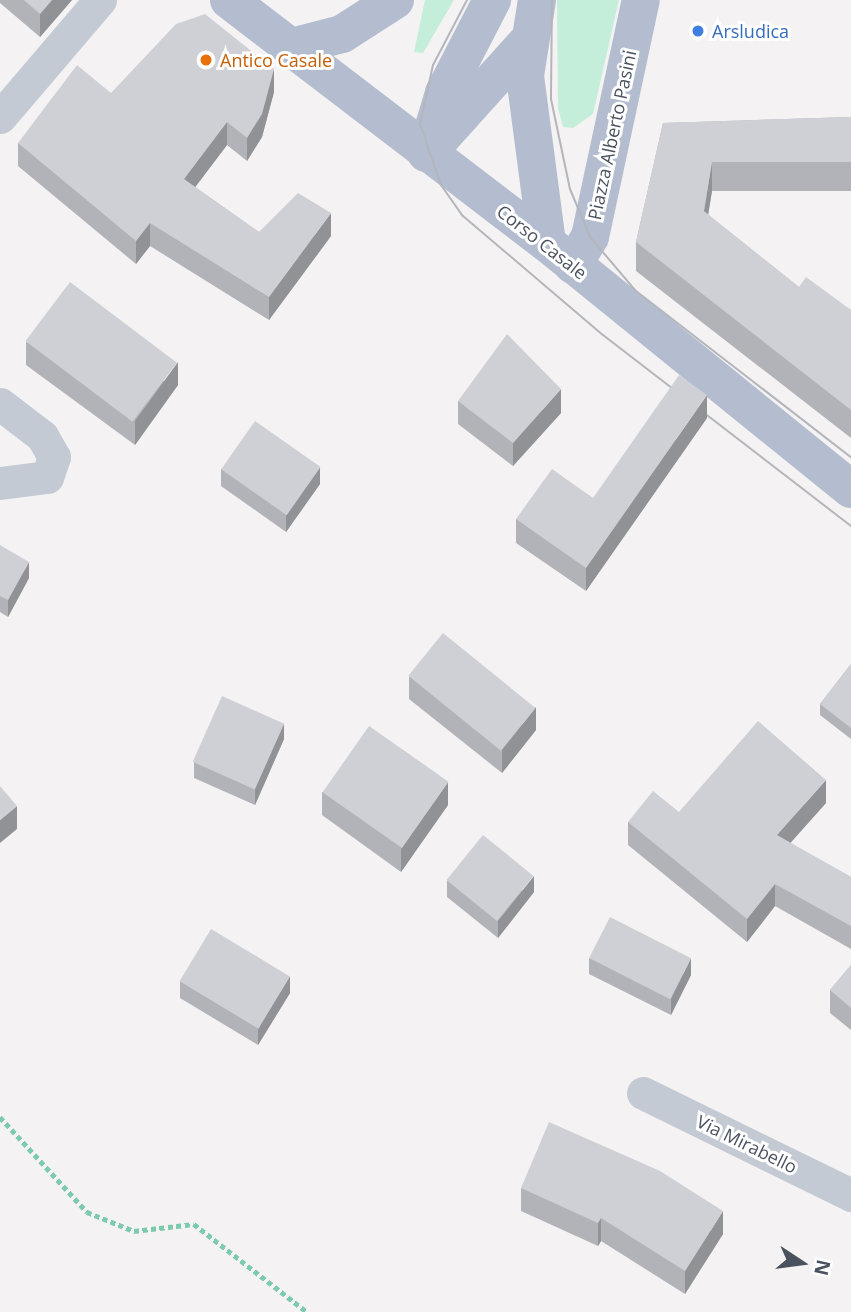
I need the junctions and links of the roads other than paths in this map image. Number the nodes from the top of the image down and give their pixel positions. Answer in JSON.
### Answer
{"nodes":[{"id":1,"x":100,"y":0,"type":"edge"},
{"id":2,"x":229,"y":0,"type":"edge"},
{"id":3,"x":395,"y":0,"type":"edge"},
{"id":4,"x":492,"y":0,"type":"edge"},
{"id":5,"x":537,"y":0,"type":"edge"},
{"id":6,"x":641,"y":0,"type":"edge"},
{"id":7,"x":529,"y":40,"type":"junction"},
{"id":8,"x":292,"y":47,"type":"junction"},
{"id":9,"x":0,"y":117,"type":"edge"},
{"id":10,"x":426,"y":153,"type":"junction"},
{"id":11,"x":560,"y":254,"type":"junction"},
{"id":12,"x":0,"y":404,"type":"edge"},
{"id":13,"x":0,"y":484,"type":"edge"},
{"id":14,"x":851,"y":489,"type":"edge"},
{"id":15,"x":643,"y":1093,"type":"dead end"},
{"id":16,"x":851,"y":1195,"type":"edge"}],
"edges":[{"from":1,"to":9,"type":"street"},
{"from":2,"to":8,"type":"main road","name":"Corso Casale"},
{"from":3,"to":8,"type":"main road"},
{"from":4,"to":10,"type":"main road"},
{"from":5,"to":7,"type":"main road"},
{"from":6,"to":11,"type":"main road","name":"Piazza Alberto Pasini"},
{"from":7,"to":10,"type":"main road"},
{"from":7,"to":11,"type":"main road"},
{"from":8,"to":10,"type":"main road","name":"Corso Casale"},
{"from":10,"to":11,"type":"main road","name":"Corso Casale"},
{"from":11,"to":14,"type":"main road","name":"Corso Casale"},
{"from":12,"to":13,"type":"street"},
{"from":15,"to":16,"type":"street","name":"Via Mirabello"}]}
